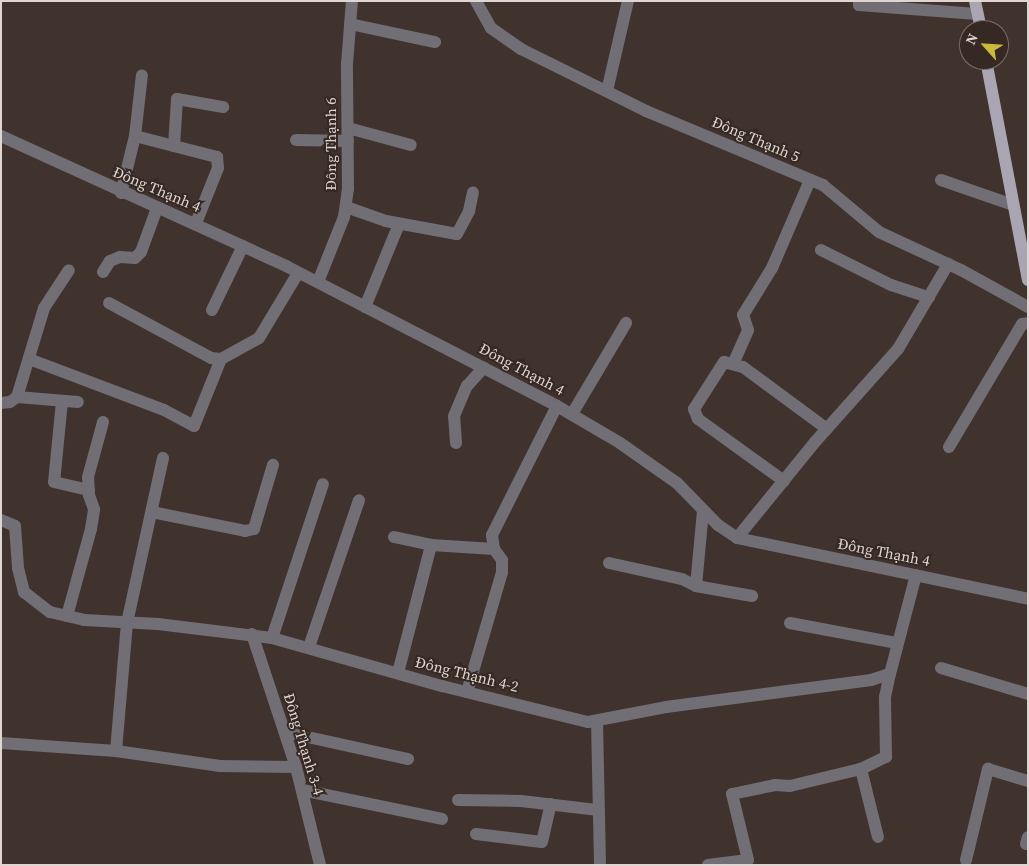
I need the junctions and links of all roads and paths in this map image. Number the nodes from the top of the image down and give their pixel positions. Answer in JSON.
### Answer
{"nodes":[{"id":1,"x":352,"y":1,"type":"edge"},
{"id":2,"x":476,"y":1,"type":"edge"},
{"id":3,"x":628,"y":1,"type":"edge"},
{"id":4,"x":859,"y":1,"type":"edge"},
{"id":5,"x":976,"y":7,"type":"edge"},
{"id":6,"x":978,"y":20,"type":"edge"},
{"id":7,"x":350,"y":24,"type":"junction"},
{"id":8,"x":435,"y":42,"type":"dead end"},
{"id":9,"x":988,"y":70,"type":"edge"},
{"id":10,"x":142,"y":75,"type":"dead end"},
{"id":11,"x":607,"y":91,"type":"junction"},
{"id":12,"x":223,"y":107,"type":"dead end"},
{"id":13,"x":348,"y":128,"type":"junction"},
{"id":14,"x":1,"y":136,"type":"edge"},
{"id":15,"x":135,"y":136,"type":"junction"},
{"id":16,"x":296,"y":140,"type":"dead end"},
{"id":17,"x":348,"y":141,"type":"junction"},
{"id":18,"x":411,"y":145,"type":"dead end"},
{"id":19,"x":174,"y":146,"type":"junction"},
{"id":20,"x":810,"y":180,"type":"junction"},
{"id":21,"x":941,"y":180,"type":"dead end"},
{"id":22,"x":121,"y":192,"type":"junction"},
{"id":23,"x":473,"y":192,"type":"dead end"},
{"id":24,"x":1014,"y":205,"type":"junction"},
{"id":25,"x":346,"y":207,"type":"junction"},
{"id":26,"x":156,"y":208,"type":"junction"},
{"id":27,"x":196,"y":223,"type":"junction"},
{"id":28,"x":399,"y":224,"type":"junction"},
{"id":29,"x":243,"y":246,"type":"junction"},
{"id":30,"x":821,"y":250,"type":"dead end"},
{"id":31,"x":948,"y":264,"type":"junction"},
{"id":32,"x":69,"y":270,"type":"dead end"},
{"id":33,"x":103,"y":272,"type":"dead end"},
{"id":34,"x":298,"y":273,"type":"junction"},
{"id":35,"x":1028,"y":280,"type":"edge"},
{"id":36,"x":318,"y":282,"type":"junction"},
{"id":37,"x":929,"y":297,"type":"junction"},
{"id":38,"x":109,"y":303,"type":"dead end"},
{"id":39,"x":365,"y":307,"type":"junction"},
{"id":40,"x":1028,"y":307,"type":"edge"},
{"id":41,"x":212,"y":310,"type":"dead end"},
{"id":42,"x":626,"y":323,"type":"dead end"},
{"id":43,"x":1028,"y":323,"type":"edge"},
{"id":44,"x":30,"y":359,"type":"junction"},
{"id":45,"x":221,"y":359,"type":"junction"},
{"id":46,"x":733,"y":364,"type":"junction"},
{"id":47,"x":484,"y":367,"type":"junction"},
{"id":48,"x":17,"y":397,"type":"junction"},
{"id":49,"x":62,"y":401,"type":"junction"},
{"id":50,"x":78,"y":402,"type":"dead end"},
{"id":51,"x":1,"y":403,"type":"edge"},
{"id":52,"x":557,"y":406,"type":"junction"},
{"id":53,"x":572,"y":414,"type":"junction"},
{"id":54,"x":103,"y":422,"type":"dead end"},
{"id":55,"x":827,"y":429,"type":"junction"},
{"id":56,"x":456,"y":444,"type":"dead end"},
{"id":57,"x":949,"y":446,"type":"dead end"},
{"id":58,"x":163,"y":458,"type":"dead end"},
{"id":59,"x":273,"y":465,"type":"dead end"},
{"id":60,"x":784,"y":481,"type":"junction"},
{"id":61,"x":323,"y":484,"type":"dead end"},
{"id":62,"x":89,"y":490,"type":"junction"},
{"id":63,"x":359,"y":500,"type":"dead end"},
{"id":64,"x":703,"y":510,"type":"junction"},
{"id":65,"x":152,"y":512,"type":"junction"},
{"id":66,"x":1,"y":520,"type":"edge"},
{"id":67,"x":394,"y":537,"type":"dead end"},
{"id":68,"x":737,"y":538,"type":"junction"},
{"id":69,"x":431,"y":545,"type":"junction"},
{"id":70,"x":494,"y":548,"type":"junction"},
{"id":71,"x":609,"y":563,"type":"dead end"},
{"id":72,"x":916,"y":575,"type":"junction"},
{"id":73,"x":696,"y":586,"type":"junction"},
{"id":74,"x":752,"y":596,"type":"dead end"},
{"id":75,"x":1028,"y":599,"type":"edge"},
{"id":76,"x":67,"y":616,"type":"junction"},
{"id":77,"x":790,"y":622,"type":"dead end"},
{"id":78,"x":127,"y":623,"type":"junction"},
{"id":79,"x":252,"y":634,"type":"junction"},
{"id":80,"x":272,"y":638,"type":"junction"},
{"id":81,"x":897,"y":643,"type":"junction"},
{"id":82,"x":309,"y":647,"type":"junction"},
{"id":83,"x":940,"y":668,"type":"dead end"},
{"id":84,"x":398,"y":673,"type":"junction"},
{"id":85,"x":890,"y":674,"type":"junction"},
{"id":86,"x":467,"y":692,"type":"junction"},
{"id":87,"x":1028,"y":694,"type":"edge"},
{"id":88,"x":597,"y":721,"type":"junction"},
{"id":89,"x":285,"y":732,"type":"junction"},
{"id":90,"x":1,"y":743,"type":"edge"},
{"id":91,"x":116,"y":751,"type":"junction"},
{"id":92,"x":408,"y":759,"type":"dead end"},
{"id":93,"x":296,"y":767,"type":"junction"},
{"id":94,"x":862,"y":769,"type":"junction"},
{"id":95,"x":1028,"y":781,"type":"edge"},
{"id":96,"x":302,"y":790,"type":"junction"},
{"id":97,"x":458,"y":800,"type":"dead end"},
{"id":98,"x":551,"y":804,"type":"junction"},
{"id":99,"x":598,"y":810,"type":"junction"},
{"id":100,"x":442,"y":819,"type":"dead end"},
{"id":101,"x":476,"y":834,"type":"dead end"},
{"id":102,"x":878,"y":837,"type":"dead end"},
{"id":103,"x":966,"y":860,"type":"dead end"},
{"id":104,"x":714,"y":864,"type":"edge"},
{"id":105,"x":320,"y":865,"type":"edge"},
{"id":106,"x":600,"y":865,"type":"edge"}],
"edges":[{"from":1,"to":7,"type":"street","name":"Đông Thạnh 6"},
{"from":2,"to":11,"type":"street","name":"Đông Thạnh 5"},
{"from":3,"to":11,"type":"street"},
{"from":4,"to":5,"type":"street"},
{"from":5,"to":6,"type":"main road"},
{"from":7,"to":8,"type":"street"},
{"from":7,"to":13,"type":"street","name":"Đông Thạnh 6"},
{"from":9,"to":24,"type":"main road"},
{"from":10,"to":15,"type":"street"},
{"from":11,"to":20,"type":"street","name":"Đông Thạnh 5"},
{"from":12,"to":19,"type":"street"},
{"from":13,"to":17,"type":"street","name":"Đông Thạnh 6"},
{"from":13,"to":18,"type":"street"},
{"from":14,"to":22,"type":"street","name":"Đông Thạnh 4"},
{"from":15,"to":19,"type":"street"},
{"from":15,"to":22,"type":"street"},
{"from":16,"to":17,"type":"street"},
{"from":17,"to":25,"type":"street","name":"Đông Thạnh 6"},
{"from":19,"to":27,"type":"street"},
{"from":20,"to":31,"type":"street","name":"Đông Thạnh 5"},
{"from":20,"to":46,"type":"street"},
{"from":21,"to":24,"type":"street"},
{"from":22,"to":26,"type":"street","name":"Đông Thạnh 4"},
{"from":23,"to":28,"type":"street"},
{"from":24,"to":35,"type":"main road"},
{"from":25,"to":28,"type":"street"},
{"from":25,"to":36,"type":"street","name":"Đông Thạnh 6"},
{"from":26,"to":27,"type":"street","name":"Đông Thạnh 4"},
{"from":26,"to":33,"type":"street"},
{"from":27,"to":29,"type":"street","name":"Đông Thạnh 4"},
{"from":28,"to":39,"type":"street"},
{"from":29,"to":34,"type":"street","name":"Đông Thạnh 4"},
{"from":29,"to":41,"type":"street"},
{"from":30,"to":37,"type":"street"},
{"from":31,"to":37,"type":"street"},
{"from":31,"to":40,"type":"street","name":"Đông Thạnh 5"},
{"from":32,"to":44,"type":"street"},
{"from":34,"to":36,"type":"street","name":"Đông Thạnh 4"},
{"from":34,"to":45,"type":"street"},
{"from":36,"to":39,"type":"street","name":"Đông Thạnh 4"},
{"from":37,"to":55,"type":"street"},
{"from":38,"to":45,"type":"street"},
{"from":39,"to":47,"type":"street","name":"Đông Thạnh 4"},
{"from":42,"to":53,"type":"street"},
{"from":43,"to":57,"type":"street"},
{"from":44,"to":45,"type":"street"},
{"from":44,"to":48,"type":"street"},
{"from":46,"to":55,"type":"street"},
{"from":46,"to":60,"type":"street"},
{"from":47,"to":52,"type":"street","name":"Đông Thạnh 4"},
{"from":47,"to":56,"type":"street"},
{"from":48,"to":49,"type":"street"},
{"from":48,"to":51,"type":"street"},
{"from":49,"to":50,"type":"street"},
{"from":49,"to":62,"type":"street"},
{"from":52,"to":53,"type":"street","name":"Đông Thạnh 4"},
{"from":52,"to":70,"type":"street"},
{"from":53,"to":64,"type":"street","name":"Đông Thạnh 4"},
{"from":54,"to":62,"type":"street"},
{"from":55,"to":60,"type":"street"},
{"from":58,"to":65,"type":"street"},
{"from":59,"to":65,"type":"street"},
{"from":60,"to":68,"type":"street"},
{"from":61,"to":80,"type":"street"},
{"from":62,"to":76,"type":"street"},
{"from":63,"to":82,"type":"street"},
{"from":64,"to":68,"type":"street","name":"Đông Thạnh 4"},
{"from":64,"to":73,"type":"street"},
{"from":65,"to":78,"type":"street"},
{"from":66,"to":76,"type":"street","name":"Đông Thạnh 4-2"},
{"from":67,"to":69,"type":"street"},
{"from":68,"to":72,"type":"street","name":"Đông Thạnh 4"},
{"from":69,"to":70,"type":"street"},
{"from":69,"to":84,"type":"street"},
{"from":70,"to":86,"type":"street"},
{"from":71,"to":73,"type":"street"},
{"from":72,"to":75,"type":"street","name":"Đông Thạnh 4"},
{"from":72,"to":81,"type":"street"},
{"from":73,"to":74,"type":"street"},
{"from":76,"to":78,"type":"street","name":"Đông Thạnh 4-2"},
{"from":77,"to":81,"type":"street"},
{"from":78,"to":79,"type":"street","name":"Đông Thạnh 4-2"},
{"from":78,"to":91,"type":"street"},
{"from":79,"to":80,"type":"street","name":"Đông Thạnh 4-2"},
{"from":79,"to":89,"type":"street","name":"Đông Thạnh 3-4"},
{"from":80,"to":82,"type":"street","name":"Đông Thạnh 4-2"},
{"from":81,"to":85,"type":"street"},
{"from":82,"to":84,"type":"street","name":"Đông Thạnh 4-2"},
{"from":83,"to":87,"type":"street"},
{"from":84,"to":86,"type":"street","name":"Đông Thạnh 4-2"},
{"from":85,"to":88,"type":"street","name":"Đông Thạnh 4-2"},
{"from":85,"to":94,"type":"street"},
{"from":86,"to":88,"type":"street","name":"Đông Thạnh 4-2"},
{"from":88,"to":99,"type":"street"},
{"from":89,"to":92,"type":"street"},
{"from":89,"to":93,"type":"street","name":"Đông Thạnh 3-4"},
{"from":90,"to":91,"type":"street"},
{"from":91,"to":93,"type":"street"},
{"from":93,"to":96,"type":"street","name":"Đông Thạnh 3-4"},
{"from":94,"to":102,"type":"street"},
{"from":94,"to":104,"type":"street"},
{"from":95,"to":103,"type":"street"},
{"from":96,"to":100,"type":"street"},
{"from":96,"to":105,"type":"street","name":"Đông Thạnh 3-4"},
{"from":97,"to":98,"type":"street"},
{"from":98,"to":99,"type":"street"},
{"from":98,"to":101,"type":"street"},
{"from":99,"to":106,"type":"street"}]}
